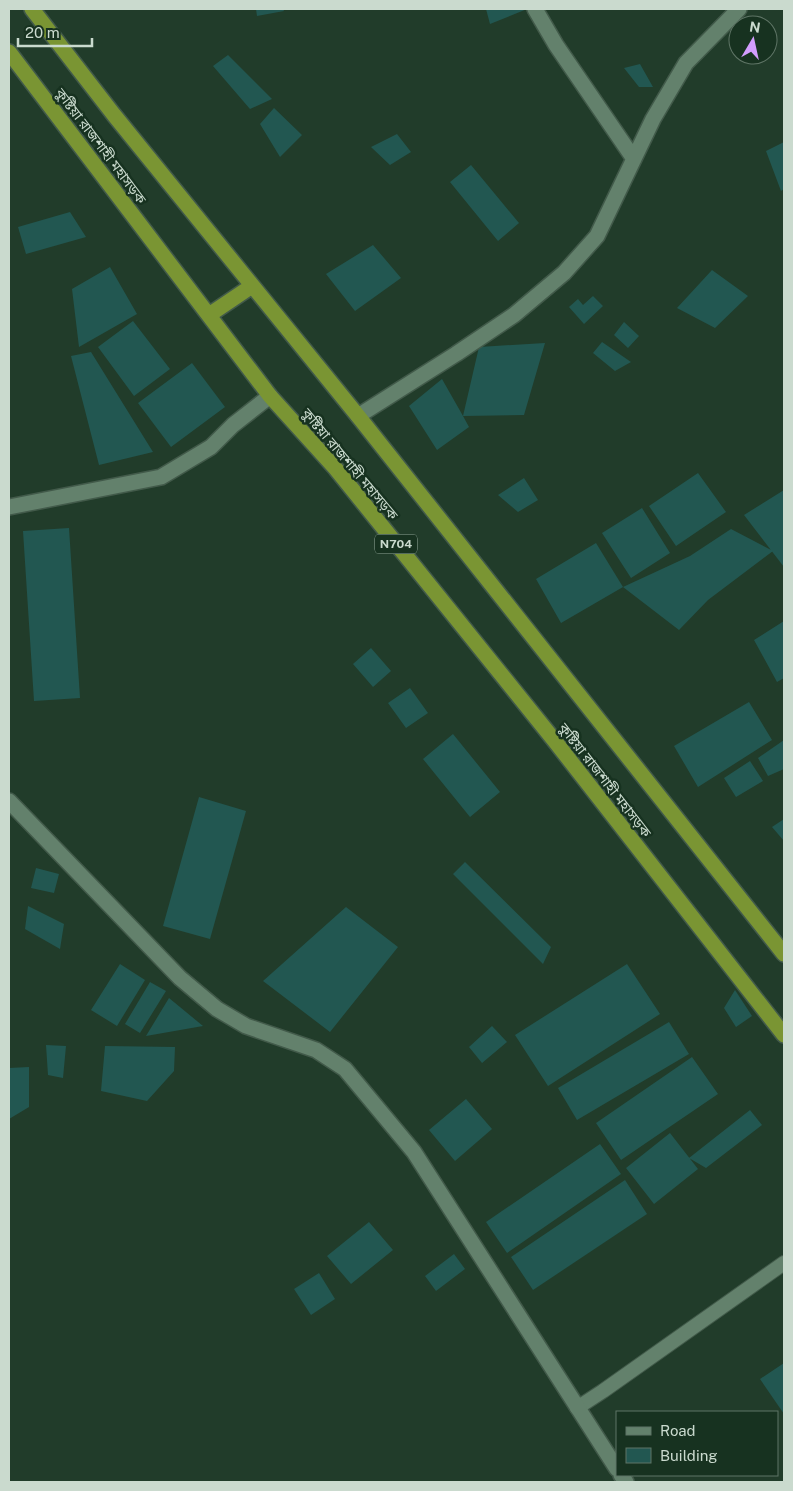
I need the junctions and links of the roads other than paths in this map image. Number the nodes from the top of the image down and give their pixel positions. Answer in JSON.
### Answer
{"nodes":[{"id":1,"x":32,"y":9,"type":"edge"},
{"id":2,"x":535,"y":9,"type":"edge"},
{"id":3,"x":738,"y":9,"type":"edge"},
{"id":4,"x":9,"y":52,"type":"edge"},
{"id":5,"x":634,"y":159,"type":"junction"},
{"id":6,"x":252,"y":286,"type":"junction"},
{"id":7,"x":209,"y":316,"type":"junction"},
{"id":8,"x":270,"y":396,"type":"junction"},
{"id":9,"x":358,"y":416,"type":"junction"},
{"id":10,"x":9,"y":506,"type":"edge"},
{"id":11,"x":9,"y":802,"type":"edge"},
{"id":12,"x":784,"y":954,"type":"edge"},
{"id":13,"x":784,"y":1035,"type":"edge"},
{"id":14,"x":784,"y":1263,"type":"edge"},
{"id":15,"x":577,"y":1408,"type":"junction"},
{"id":16,"x":616,"y":1467,"type":"edge"}],
"edges":[{"from":1,"to":6,"type":"highway","name":"কুষ্টিয়া রাজশাহী মহাসড়ক"},
{"from":2,"to":5,"type":"street"},
{"from":3,"to":5,"type":"street"},
{"from":4,"to":7,"type":"highway","name":"কুষ্টিয়া রাজশাহী মহাসড়ক","number":"N704"},
{"from":5,"to":9,"type":"street"},
{"from":6,"to":7,"type":"highway"},
{"from":6,"to":9,"type":"highway","name":"কুষ্টিয়া রাজশাহী মহাসড়ক"},
{"from":7,"to":8,"type":"highway","name":"কুষ্টিয়া রাজশাহী মহাসড়ক","number":"N704"},
{"from":8,"to":10,"type":"street"},
{"from":8,"to":13,"type":"highway","name":"কুষ্টিয়া রাজশাহী মহাসড়ক","number":"N704"},
{"from":9,"to":12,"type":"highway","name":"কুষ্টিয়া রাজশাহী মহাসড়ক"},
{"from":11,"to":15,"type":"street"},
{"from":14,"to":15,"type":"lane"},
{"from":15,"to":16,"type":"street"}]}
